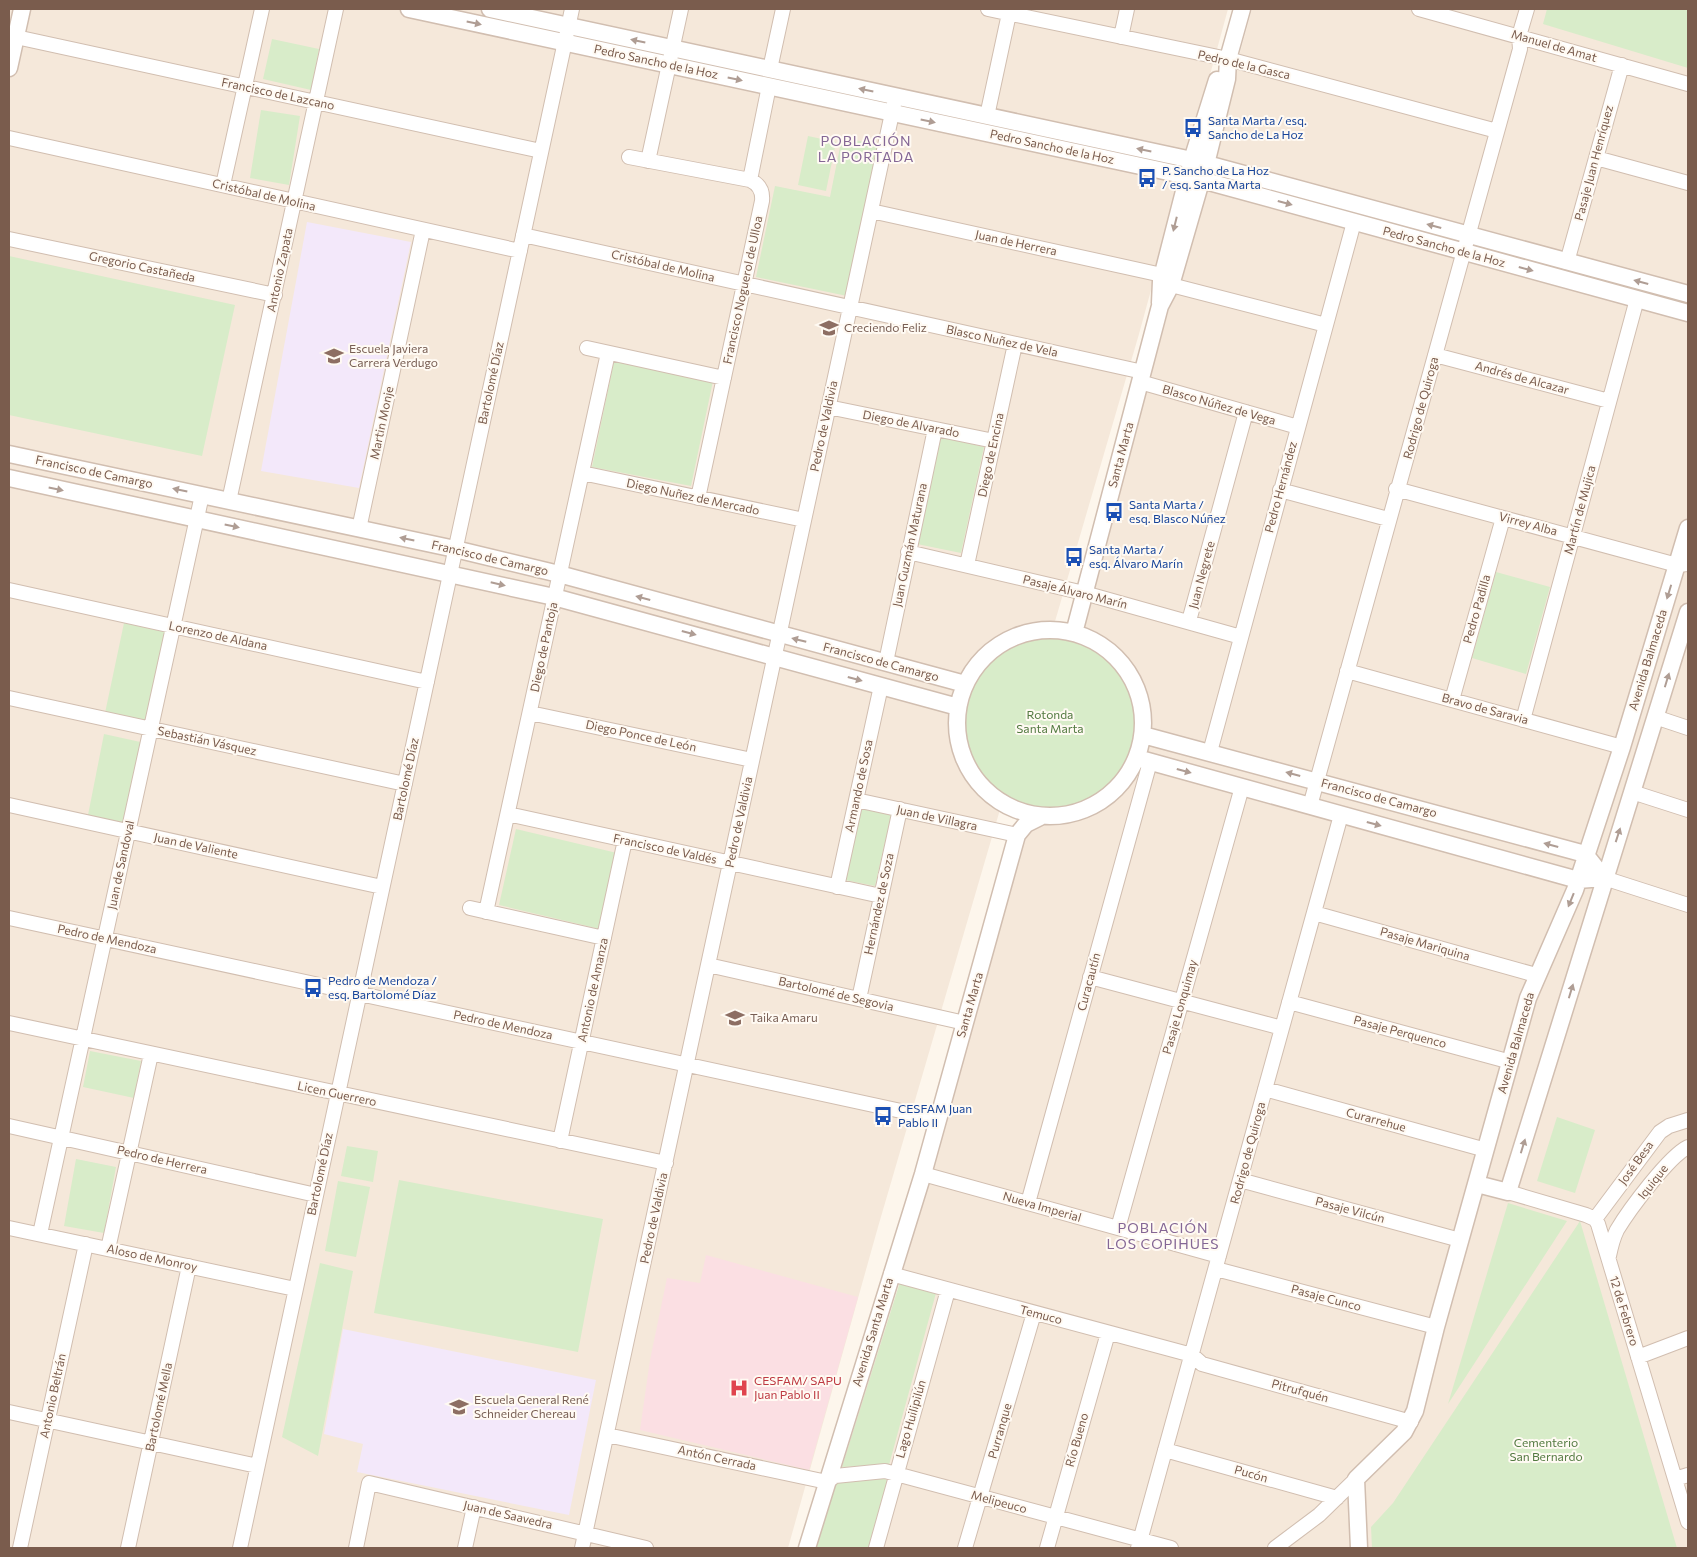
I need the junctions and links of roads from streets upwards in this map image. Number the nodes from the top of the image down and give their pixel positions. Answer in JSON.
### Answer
{"nodes":[{"id":1,"x":22,"y":9,"type":"edge"},
{"id":2,"x":262,"y":9,"type":"edge"},
{"id":3,"x":336,"y":9,"type":"edge"},
{"id":4,"x":409,"y":9,"type":"edge"},
{"id":5,"x":490,"y":9,"type":"edge"},
{"id":6,"x":572,"y":9,"type":"edge"},
{"id":7,"x":681,"y":9,"type":"edge"},
{"id":8,"x":783,"y":9,"type":"edge"},
{"id":9,"x":988,"y":9,"type":"edge"},
{"id":10,"x":1127,"y":9,"type":"edge"},
{"id":11,"x":1242,"y":9,"type":"edge"},
{"id":12,"x":1422,"y":9,"type":"edge"},
{"id":13,"x":1526,"y":9,"type":"edge"},
{"id":14,"x":1010,"y":11,"type":"edge"},
{"id":15,"x":568,"y":26,"type":"junction"},
{"id":16,"x":1519,"y":36,"type":"junction"},
{"id":17,"x":16,"y":37,"type":"junction"},
{"id":18,"x":1121,"y":37,"type":"junction"},
{"id":19,"x":565,"y":42,"type":"junction"},
{"id":20,"x":673,"y":48,"type":"junction"},
{"id":21,"x":1228,"y":59,"type":"junction"},
{"id":22,"x":669,"y":65,"type":"junction"},
{"id":23,"x":1622,"y":65,"type":"junction"},
{"id":24,"x":9,"y":68,"type":"edge"},
{"id":25,"x":770,"y":69,"type":"junction"},
{"id":26,"x":1688,"y":84,"type":"edge"},
{"id":27,"x":769,"y":86,"type":"junction"},
{"id":28,"x":245,"y":87,"type":"junction"},
{"id":29,"x":896,"y":96,"type":"junction"},
{"id":30,"x":316,"y":102,"type":"junction"},
{"id":31,"x":892,"y":113,"type":"junction"},
{"id":32,"x":987,"y":116,"type":"junction"},
{"id":33,"x":1497,"y":131,"type":"junction"},
{"id":34,"x":9,"y":138,"type":"edge"},
{"id":35,"x":541,"y":151,"type":"junction"},
{"id":36,"x":629,"y":157,"type":"dead end"},
{"id":37,"x":1596,"y":158,"type":"junction"},
{"id":38,"x":648,"y":161,"type":"junction"},
{"id":39,"x":1199,"y":162,"type":"junction"},
{"id":40,"x":1195,"y":178,"type":"junction"},
{"id":41,"x":750,"y":180,"type":"junction"},
{"id":42,"x":1688,"y":183,"type":"edge"},
{"id":43,"x":223,"y":186,"type":"junction"},
{"id":44,"x":295,"y":201,"type":"junction"},
{"id":45,"x":871,"y":211,"type":"junction"},
{"id":46,"x":1354,"y":222,"type":"junction"},
{"id":47,"x":423,"y":230,"type":"junction"},
{"id":48,"x":523,"y":235,"type":"junction"},
{"id":49,"x":1469,"y":235,"type":"junction"},
{"id":50,"x":9,"y":239,"type":"edge"},
{"id":51,"x":520,"y":251,"type":"junction"},
{"id":52,"x":1464,"y":252,"type":"junction"},
{"id":53,"x":1567,"y":262,"type":"junction"},
{"id":54,"x":1167,"y":280,"type":"junction"},
{"id":55,"x":744,"y":284,"type":"junction"},
{"id":56,"x":1688,"y":294,"type":"edge"},
{"id":57,"x":274,"y":295,"type":"junction"},
{"id":58,"x":1637,"y":299,"type":"junction"},
{"id":59,"x":850,"y":307,"type":"junction"},
{"id":60,"x":1688,"y":313,"type":"edge"},
{"id":61,"x":1326,"y":325,"type":"junction"},
{"id":62,"x":1015,"y":344,"type":"junction"},
{"id":63,"x":587,"y":348,"type":"dead end"},
{"id":64,"x":608,"y":353,"type":"junction"},
{"id":65,"x":1435,"y":355,"type":"junction"},
{"id":66,"x":1141,"y":377,"type":"junction"},
{"id":67,"x":724,"y":378,"type":"junction"},
{"id":68,"x":1609,"y":401,"type":"junction"},
{"id":69,"x":828,"y":407,"type":"junction"},
{"id":70,"x":1246,"y":412,"type":"junction"},
{"id":71,"x":1298,"y":427,"type":"junction"},
{"id":72,"x":935,"y":429,"type":"junction"},
{"id":73,"x":994,"y":441,"type":"junction"},
{"id":74,"x":9,"y":454,"type":"edge"},
{"id":75,"x":582,"y":473,"type":"junction"},
{"id":76,"x":9,"y":478,"type":"edge"},
{"id":77,"x":1396,"y":489,"type":"junction"},
{"id":78,"x":1280,"y":490,"type":"junction"},
{"id":79,"x":202,"y":495,"type":"junction"},
{"id":80,"x":698,"y":498,"type":"junction"},
{"id":81,"x":229,"y":501,"type":"junction"},
{"id":82,"x":1503,"y":518,"type":"junction"},
{"id":83,"x":197,"y":519,"type":"junction"},
{"id":84,"x":1388,"y":519,"type":"junction"},
{"id":85,"x":804,"y":520,"type":"junction"},
{"id":86,"x":1688,"y":528,"type":"edge"},
{"id":87,"x":359,"y":529,"type":"junction"},
{"id":88,"x":1572,"y":537,"type":"junction"},
{"id":89,"x":455,"y":550,"type":"junction"},
{"id":90,"x":908,"y":552,"type":"junction"},
{"id":91,"x":1682,"y":564,"type":"edge"},
{"id":92,"x":967,"y":565,"type":"junction"},
{"id":93,"x":450,"y":573,"type":"junction"},
{"id":94,"x":559,"y":574,"type":"junction"},
{"id":95,"x":9,"y":590,"type":"edge"},
{"id":96,"x":1084,"y":593,"type":"junction"},
{"id":97,"x":554,"y":598,"type":"junction"},
{"id":98,"x":1688,"y":612,"type":"edge"},
{"id":99,"x":1189,"y":621,"type":"junction"},
{"id":100,"x":173,"y":626,"type":"junction"},
{"id":101,"x":1074,"y":633,"type":"junction"},
{"id":102,"x":779,"y":635,"type":"junction"},
{"id":103,"x":1241,"y":636,"type":"junction"},
{"id":104,"x":1684,"y":642,"type":"edge"},
{"id":105,"x":775,"y":656,"type":"junction"},
{"id":106,"x":886,"y":662,"type":"junction"},
{"id":107,"x":1348,"y":671,"type":"junction"},
{"id":108,"x":427,"y":682,"type":"junction"},
{"id":109,"x":965,"y":684,"type":"junction"},
{"id":110,"x":881,"y":686,"type":"junction"},
{"id":111,"x":9,"y":698,"type":"edge"},
{"id":112,"x":1452,"y":700,"type":"junction"},
{"id":113,"x":958,"y":707,"type":"junction"},
{"id":114,"x":530,"y":713,"type":"junction"},
{"id":115,"x":1655,"y":717,"type":"junction"},
{"id":116,"x":1523,"y":720,"type":"junction"},
{"id":117,"x":1688,"y":728,"type":"edge"},
{"id":118,"x":151,"y":729,"type":"junction"},
{"id":119,"x":1143,"y":735,"type":"junction"},
{"id":120,"x":1622,"y":747,"type":"junction"},
{"id":121,"x":1210,"y":752,"type":"junction"},
{"id":122,"x":752,"y":760,"type":"junction"},
{"id":123,"x":1143,"y":760,"type":"junction"},
{"id":124,"x":1318,"y":781,"type":"junction"},
{"id":125,"x":405,"y":784,"type":"junction"},
{"id":126,"x":1242,"y":787,"type":"junction"},
{"id":127,"x":1632,"y":792,"type":"junction"},
{"id":128,"x":856,"y":800,"type":"junction"},
{"id":129,"x":9,"y":806,"type":"edge"},
{"id":130,"x":1310,"y":806,"type":"junction"},
{"id":131,"x":1011,"y":808,"type":"junction"},
{"id":132,"x":900,"y":809,"type":"junction"},
{"id":133,"x":1688,"y":810,"type":"edge"},
{"id":134,"x":508,"y":814,"type":"junction"},
{"id":135,"x":1341,"y":815,"type":"junction"},
{"id":136,"x":1040,"y":816,"type":"junction"},
{"id":137,"x":128,"y":832,"type":"junction"},
{"id":138,"x":1017,"y":835,"type":"junction"},
{"id":139,"x":625,"y":840,"type":"junction"},
{"id":140,"x":1585,"y":854,"type":"junction"},
{"id":141,"x":730,"y":863,"type":"junction"},
{"id":142,"x":1604,"y":878,"type":"junction"},
{"id":143,"x":1578,"y":880,"type":"junction"},
{"id":144,"x":382,"y":887,"type":"junction"},
{"id":145,"x":837,"y":887,"type":"junction"},
{"id":146,"x":881,"y":896,"type":"junction"},
{"id":147,"x":1688,"y":905,"type":"edge"},
{"id":148,"x":470,"y":908,"type":"dead end"},
{"id":149,"x":486,"y":912,"type":"junction"},
{"id":150,"x":1314,"y":913,"type":"junction"},
{"id":151,"x":9,"y":918,"type":"edge"},
{"id":152,"x":105,"y":938,"type":"junction"},
{"id":153,"x":604,"y":938,"type":"junction"},
{"id":154,"x":708,"y":964,"type":"junction"},
{"id":155,"x":1536,"y":975,"type":"junction"},
{"id":156,"x":1090,"y":977,"type":"junction"},
{"id":157,"x":359,"y":994,"type":"junction"},
{"id":158,"x":859,"y":999,"type":"junction"},
{"id":159,"x":1181,"y":1001,"type":"junction"},
{"id":160,"x":1289,"y":1002,"type":"junction"},
{"id":161,"x":9,"y":1024,"type":"edge"},
{"id":162,"x":965,"y":1024,"type":"junction"},
{"id":163,"x":1282,"y":1028,"type":"junction"},
{"id":164,"x":83,"y":1039,"type":"junction"},
{"id":165,"x":581,"y":1042,"type":"junction"},
{"id":166,"x":151,"y":1054,"type":"junction"},
{"id":167,"x":1511,"y":1062,"type":"junction"},
{"id":168,"x":687,"y":1065,"type":"junction"},
{"id":169,"x":1265,"y":1089,"type":"junction"},
{"id":170,"x":338,"y":1094,"type":"junction"},
{"id":171,"x":938,"y":1119,"type":"junction"},
{"id":172,"x":1688,"y":1120,"type":"edge"},
{"id":173,"x":9,"y":1126,"type":"edge"},
{"id":174,"x":61,"y":1138,"type":"junction"},
{"id":175,"x":560,"y":1141,"type":"junction"},
{"id":176,"x":1688,"y":1147,"type":"edge"},
{"id":177,"x":1486,"y":1150,"type":"junction"},
{"id":178,"x":129,"y":1153,"type":"junction"},
{"id":179,"x":666,"y":1163,"type":"junction"},
{"id":180,"x":923,"y":1174,"type":"junction"},
{"id":181,"x":1240,"y":1180,"type":"junction"},
{"id":182,"x":1477,"y":1184,"type":"junction"},
{"id":183,"x":1508,"y":1192,"type":"junction"},
{"id":184,"x":316,"y":1195,"type":"junction"},
{"id":185,"x":1028,"y":1203,"type":"junction"},
{"id":186,"x":1595,"y":1219,"type":"junction"},
{"id":187,"x":1623,"y":1222,"type":"junction"},
{"id":188,"x":9,"y":1228,"type":"edge"},
{"id":189,"x":1118,"y":1228,"type":"junction"},
{"id":190,"x":40,"y":1234,"type":"junction"},
{"id":191,"x":1460,"y":1240,"type":"junction"},
{"id":192,"x":86,"y":1244,"type":"junction"},
{"id":193,"x":108,"y":1249,"type":"junction"},
{"id":194,"x":1608,"y":1259,"type":"junction"},
{"id":195,"x":1217,"y":1263,"type":"junction"},
{"id":196,"x":189,"y":1266,"type":"junction"},
{"id":197,"x":891,"y":1274,"type":"junction"},
{"id":198,"x":296,"y":1289,"type":"junction"},
{"id":199,"x":948,"y":1290,"type":"junction"},
{"id":200,"x":1034,"y":1313,"type":"junction"},
{"id":201,"x":1436,"y":1328,"type":"junction"},
{"id":202,"x":1108,"y":1333,"type":"junction"},
{"id":203,"x":1688,"y":1338,"type":"edge"},
{"id":204,"x":1192,"y":1355,"type":"junction"},
{"id":205,"x":1638,"y":1357,"type":"junction"},
{"id":206,"x":9,"y":1412,"type":"edge"},
{"id":207,"x":48,"y":1421,"type":"junction"},
{"id":208,"x":1411,"y":1422,"type":"junction"},
{"id":209,"x":607,"y":1435,"type":"junction"},
{"id":210,"x":151,"y":1443,"type":"junction"},
{"id":211,"x":1165,"y":1450,"type":"junction"},
{"id":212,"x":257,"y":1466,"type":"junction"},
{"id":213,"x":896,"y":1474,"type":"junction"},
{"id":214,"x":1682,"y":1477,"type":"edge"},
{"id":215,"x":1356,"y":1478,"type":"junction"},
{"id":216,"x":827,"y":1482,"type":"junction"},
{"id":217,"x":980,"y":1497,"type":"junction"},
{"id":218,"x":1337,"y":1498,"type":"junction"},
{"id":219,"x":474,"y":1507,"type":"junction"},
{"id":220,"x":1056,"y":1517,"type":"junction"},
{"id":221,"x":1688,"y":1522,"type":"edge"},
{"id":222,"x":586,"y":1532,"type":"junction"},
{"id":223,"x":1140,"y":1544,"type":"edge"},
{"id":224,"x":20,"y":1548,"type":"edge"},
{"id":225,"x":128,"y":1548,"type":"edge"},
{"id":226,"x":240,"y":1548,"type":"edge"},
{"id":227,"x":356,"y":1548,"type":"edge"},
{"id":228,"x":464,"y":1548,"type":"edge"},
{"id":229,"x":582,"y":1548,"type":"edge"},
{"id":230,"x":646,"y":1548,"type":"edge"},
{"id":231,"x":807,"y":1548,"type":"edge"},
{"id":232,"x":876,"y":1548,"type":"edge"},
{"id":233,"x":965,"y":1548,"type":"edge"},
{"id":234,"x":1047,"y":1548,"type":"edge"},
{"id":235,"x":1171,"y":1548,"type":"edge"},
{"id":236,"x":1275,"y":1548,"type":"edge"},
{"id":237,"x":1359,"y":1548,"type":"edge"}],
"edges":[{"from":1,"to":17,"type":"street"},
{"from":2,"to":28,"type":"street"},
{"from":3,"to":30,"type":"street","name":"Antonio Zapata"},
{"from":4,"to":19,"type":"street","name":"Pedro Sancho de la Hoz","one_way":true},
{"from":5,"to":15,"type":"street","name":"Pedro Sancho de la Hoz"},
{"from":6,"to":15,"type":"street","name":"Bartolomé Díaz"},
{"from":7,"to":20,"type":"street"},
{"from":8,"to":25,"type":"street"},
{"from":9,"to":14,"type":"street","name":"Pedro de la Gasca"},
{"from":10,"to":18,"type":"street"},
{"from":11,"to":21,"type":"street","name":"Santa Marta"},
{"from":12,"to":16,"type":"street","name":"Manuel de Amat"},
{"from":13,"to":16,"type":"street","name":"Rodrigo de Quiroga"},
{"from":14,"to":18,"type":"street","name":"Pedro de la Gasca"},
{"from":14,"to":32,"type":"street"},
{"from":15,"to":19,"type":"street","name":"Bartolomé Díaz"},
{"from":20,"to":15,"type":"street","name":"Pedro Sancho de la Hoz","one_way":true},
{"from":16,"to":23,"type":"street","name":"Manuel de Amat"},
{"from":16,"to":33,"type":"street","name":"Rodrigo de Quiroga"},
{"from":17,"to":24,"type":"street"},
{"from":17,"to":28,"type":"street","name":"Francisco de Lazcano"},
{"from":18,"to":21,"type":"street","name":"Pedro de la Gasca"},
{"from":19,"to":22,"type":"street","name":"Pedro Sancho de la Hoz"},
{"from":19,"to":35,"type":"street","name":"Bartolomé Díaz"},
{"from":20,"to":22,"type":"street"},
{"from":20,"to":25,"type":"street","name":"Pedro Sancho de la Hoz"},
{"from":21,"to":33,"type":"street","name":"Pedro de la Gasca"},
{"from":21,"to":39,"type":"street","name":"Santa Marta"},
{"from":22,"to":27,"type":"street","name":"Pedro Sancho de la Hoz","one_way":true},
{"from":22,"to":38,"type":"street"},
{"from":23,"to":26,"type":"street","name":"Manuel de Amat"},
{"from":23,"to":37,"type":"street","name":"Pasaje Juan Henríquez"},
{"from":29,"to":25,"type":"street","name":"Pedro Sancho de la Hoz","one_way":true},
{"from":27,"to":31,"type":"street","name":"Pedro Sancho de la Hoz"},
{"from":27,"to":41,"type":"street"},
{"from":28,"to":30,"type":"street","name":"Francisco de Lazcano"},
{"from":28,"to":43,"type":"street"},
{"from":29,"to":31,"type":"street","name":"Pedro de Valdivia"},
{"from":29,"to":32,"type":"street","name":"Pedro Sancho de la Hoz"},
{"from":30,"to":35,"type":"street","name":"Francisco de Lazcano"},
{"from":30,"to":44,"type":"street","name":"Antonio Zapata"},
{"from":31,"to":40,"type":"street","name":"Pedro Sancho de la Hoz","one_way":true},
{"from":31,"to":45,"type":"street","name":"Pedro de Valdivia"},
{"from":39,"to":32,"type":"street","name":"Pedro Sancho de la Hoz","one_way":true},
{"from":33,"to":49,"type":"street","name":"Rodrigo de Quiroga"},
{"from":34,"to":43,"type":"street","name":"Cristóbal de Molina"},
{"from":35,"to":48,"type":"street","name":"Bartolomé Díaz"},
{"from":36,"to":38,"type":"street"},
{"from":37,"to":42,"type":"street"},
{"from":37,"to":53,"type":"street","name":"Pasaje Juan Henríquez"},
{"from":38,"to":41,"type":"street"},
{"from":39,"to":40,"type":"street","name":"Santa Marta"},
{"from":49,"to":39,"type":"street","name":"Pedro Sancho de la Hoz","one_way":true},
{"from":40,"to":46,"type":"street","name":"Pedro Sancho de la Hoz","one_way":true},
{"from":40,"to":54,"type":"street","name":"Santa Marta"},
{"from":41,"to":55,"type":"street","name":"Francisco Noguerol de Ulloa"},
{"from":43,"to":44,"type":"street","name":"Cristóbal de Molina"},
{"from":44,"to":47,"type":"street","name":"Cristóbal de Molina"},
{"from":44,"to":57,"type":"street","name":"Antonio Zapata"},
{"from":45,"to":54,"type":"street","name":"Juan de Herrera"},
{"from":45,"to":59,"type":"street","name":"Pedro de Valdivia"},
{"from":46,"to":52,"type":"street","name":"Pedro Sancho de la Hoz"},
{"from":46,"to":61,"type":"street","name":"Pedro Hernández"},
{"from":47,"to":51,"type":"street","name":"Cristóbal de Molina"},
{"from":47,"to":87,"type":"street","name":"Martin Monje"},
{"from":48,"to":51,"type":"street","name":"Bartolomé Díaz"},
{"from":48,"to":55,"type":"street","name":"Cristóbal de Molina"},
{"from":49,"to":52,"type":"street","name":"Rodrigo de Quiroga"},
{"from":49,"to":53,"type":"street","name":"Pedro Sancho de la Hoz"},
{"from":50,"to":57,"type":"street","name":"Gregorio Castañeda"},
{"from":51,"to":89,"type":"street","name":"Bartolomé Díaz"},
{"from":52,"to":58,"type":"street","name":"Pedro Sancho de la Hoz","one_way":true},
{"from":52,"to":65,"type":"street","name":"Rodrigo de Quiroga"},
{"from":56,"to":53,"type":"street","name":"Pedro Sancho de la Hoz","one_way":true},
{"from":54,"to":61,"type":"street","name":"Juan de Herrera"},
{"from":54,"to":66,"type":"street","name":"Santa Marta"},
{"from":55,"to":59,"type":"street","name":"Blasco Nuñez de Vela"},
{"from":55,"to":67,"type":"street","name":"Francisco Noguerol de Ulloa"},
{"from":57,"to":81,"type":"street","name":"Antonio Zapata"},
{"from":58,"to":60,"type":"street","name":"Pedro Sancho de la Hoz"},
{"from":58,"to":68,"type":"street","name":"Martín de Mujica"},
{"from":59,"to":62,"type":"street","name":"Blasco Nuñez de Vela"},
{"from":59,"to":69,"type":"street","name":"Pedro de Valdivia"},
{"from":61,"to":71,"type":"street","name":"Pedro Hernández"},
{"from":62,"to":66,"type":"street","name":"Blasco Nuñez de Vela"},
{"from":62,"to":73,"type":"street","name":"Diego de Encina"},
{"from":63,"to":64,"type":"street"},
{"from":64,"to":67,"type":"street"},
{"from":64,"to":75,"type":"street","name":"Diego de Pantoja"},
{"from":65,"to":68,"type":"street","name":"Andrés de Alcazar"},
{"from":65,"to":77,"type":"street","name":"Rodrigo de Quiroga"},
{"from":66,"to":70,"type":"street","name":"Blasco Núñez de Vega"},
{"from":66,"to":96,"type":"street","name":"Santa Marta"},
{"from":67,"to":80,"type":"street","name":"Francisco Noguerol de Ulloa"},
{"from":68,"to":88,"type":"street","name":"Martín de Mujica"},
{"from":69,"to":72,"type":"street","name":"Diego de Alvarado"},
{"from":69,"to":85,"type":"street","name":"Pedro de Valdivia"},
{"from":70,"to":71,"type":"street","name":"Blasco Núñez de Vega"},
{"from":70,"to":99,"type":"street","name":"Juan Negrete"},
{"from":71,"to":78,"type":"street","name":"Pedro Hernández"},
{"from":72,"to":73,"type":"street","name":"Diego de Alvarado"},
{"from":72,"to":90,"type":"street","name":"Juan Guzmán Maturana"},
{"from":73,"to":92,"type":"street","name":"Diego de Encina"},
{"from":79,"to":74,"type":"street","name":"Francisco de Camargo","one_way":true},
{"from":75,"to":80,"type":"street","name":"Diego Nuñez de Mercado"},
{"from":75,"to":94,"type":"street","name":"Diego de Pantoja"},
{"from":76,"to":83,"type":"street","name":"Francisco de Camargo","one_way":true},
{"from":77,"to":82,"type":"street","name":"Virrey Alba"},
{"from":77,"to":84,"type":"street","name":"Rodrigo de Quiroga"},
{"from":78,"to":84,"type":"street"},
{"from":78,"to":103,"type":"street","name":"Pedro Hernández"},
{"from":79,"to":81,"type":"street","name":"Francisco de Camargo"},
{"from":79,"to":83,"type":"street","name":"Juan de Sandoval"},
{"from":80,"to":85,"type":"street","name":"Diego Nuñez de Mercado"},
{"from":81,"to":87,"type":"street","name":"Francisco de Camargo"},
{"from":82,"to":88,"type":"street","name":"Virrey Alba"},
{"from":82,"to":112,"type":"street","name":"Pedro Padilla"},
{"from":83,"to":93,"type":"street","name":"Francisco de Camargo","one_way":true},
{"from":83,"to":100,"type":"street","name":"Juan de Sandoval"},
{"from":84,"to":107,"type":"street","name":"Rodrigo de Quiroga"},
{"from":85,"to":102,"type":"street","name":"Pedro de Valdivia"},
{"from":86,"to":91,"type":"street","name":"Avenida Balmaceda"},
{"from":89,"to":87,"type":"street","name":"Francisco de Camargo","one_way":true},
{"from":88,"to":91,"type":"street","name":"Virrey Alba"},
{"from":88,"to":116,"type":"street","name":"Martín de Mujica"},
{"from":89,"to":93,"type":"street","name":"Bartolomé Díaz"},
{"from":89,"to":94,"type":"street","name":"Francisco de Camargo"},
{"from":90,"to":92,"type":"street","name":"Pasaje Álvaro Marín"},
{"from":90,"to":106,"type":"street","name":"Juan Guzmán Maturana"},
{"from":91,"to":120,"type":"street","name":"Avenida Balmaceda","one_way":true},
{"from":92,"to":96,"type":"street","name":"Pasaje Álvaro Marín"},
{"from":93,"to":97,"type":"street","name":"Francisco de Camargo","one_way":true},
{"from":93,"to":108,"type":"street","name":"Bartolomé Díaz"},
{"from":94,"to":97,"type":"street","name":"Diego de Pantoja"},
{"from":102,"to":94,"type":"street","name":"Francisco de Camargo","one_way":true},
{"from":95,"to":100,"type":"street","name":"Lorenzo de Aldana"},
{"from":96,"to":99,"type":"street","name":"Pasaje Álvaro Marín"},
{"from":96,"to":101,"type":"street","name":"Santa Marta"},
{"from":97,"to":105,"type":"street","name":"Francisco de Camargo","one_way":true},
{"from":97,"to":114,"type":"street","name":"Diego de Pantoja"},
{"from":98,"to":104,"type":"street","name":"Avenida Balmaceda"},
{"from":99,"to":103,"type":"street","name":"Pasaje Álvaro Marín"},
{"from":100,"to":108,"type":"street","name":"Lorenzo de Aldana"},
{"from":100,"to":118,"type":"street","name":"Juan de Sandoval"},
{"from":101,"to":109,"type":"street"},
{"from":101,"to":119,"type":"street"},
{"from":102,"to":105,"type":"street","name":"Pedro de Valdivia"},
{"from":106,"to":102,"type":"street","name":"Francisco de Camargo","one_way":true},
{"from":103,"to":121,"type":"street","name":"Pedro Hernández"},
{"from":115,"to":104,"type":"street","name":"Avenida Balmaceda","one_way":true},
{"from":105,"to":110,"type":"street","name":"Francisco de Camargo","one_way":true},
{"from":105,"to":122,"type":"street","name":"Pedro de Valdivia"},
{"from":106,"to":109,"type":"street","name":"Francisco de Camargo"},
{"from":107,"to":112,"type":"street","name":"Bravo de Saravia"},
{"from":107,"to":124,"type":"street","name":"Rodrigo de Quiroga"},
{"from":108,"to":125,"type":"street","name":"Bartolomé Díaz"},
{"from":109,"to":113,"type":"street"},
{"from":110,"to":113,"type":"street","name":"Francisco de Camargo"},
{"from":110,"to":128,"type":"street","name":"Armando de Sosa"},
{"from":111,"to":118,"type":"street","name":"Sebastián Vásquez"},
{"from":112,"to":116,"type":"street","name":"Bravo de Saravia"},
{"from":113,"to":131,"type":"street"},
{"from":114,"to":122,"type":"street","name":"Diego Ponce de León"},
{"from":114,"to":134,"type":"street","name":"Diego de Pantoja"},
{"from":115,"to":117,"type":"street"},
{"from":115,"to":127,"type":"street","name":"Avenida Balmaceda"},
{"from":116,"to":120,"type":"street","name":"Bravo de Saravia"},
{"from":118,"to":125,"type":"street","name":"Sebastián Vásquez"},
{"from":118,"to":137,"type":"street","name":"Juan de Sandoval"},
{"from":119,"to":121,"type":"street","name":"Francisco de Camargo"},
{"from":119,"to":123,"type":"street"},
{"from":120,"to":140,"type":"street","name":"Avenida Balmaceda"},
{"from":124,"to":121,"type":"street","name":"Francisco de Camargo","one_way":true},
{"from":122,"to":141,"type":"street","name":"Pedro de Valdivia"},
{"from":123,"to":126,"type":"street","name":"Francisco de Camargo","one_way":true},
{"from":123,"to":136,"type":"street"},
{"from":123,"to":156,"type":"street","name":"Curacautín"},
{"from":124,"to":130,"type":"street","name":"Rodrigo de Quiroga"},
{"from":140,"to":124,"type":"street","name":"Francisco de Camargo","one_way":true},
{"from":125,"to":144,"type":"street","name":"Bartolomé Díaz"},
{"from":126,"to":130,"type":"street","name":"Francisco de Camargo"},
{"from":126,"to":159,"type":"street","name":"Pasaje Lonquimay"},
{"from":127,"to":133,"type":"street"},
{"from":142,"to":127,"type":"street","name":"Avenida Balmaceda","one_way":true},
{"from":128,"to":132,"type":"street","name":"Juan de Villagra"},
{"from":128,"to":145,"type":"street","name":"Armando de Sosa"},
{"from":129,"to":137,"type":"street","name":"Juan de Valiente"},
{"from":130,"to":135,"type":"street","name":"Francisco de Camargo"},
{"from":131,"to":136,"type":"street"},
{"from":131,"to":138,"type":"street","name":"Santa Marta"},
{"from":132,"to":138,"type":"street","name":"Juan de Villagra"},
{"from":132,"to":146,"type":"street","name":"Hernández de Soza"},
{"from":134,"to":139,"type":"street","name":"Francisco de Valdés"},
{"from":134,"to":149,"type":"street","name":"Diego de Pantoja"},
{"from":135,"to":143,"type":"street","name":"Francisco de Camargo","one_way":true},
{"from":135,"to":150,"type":"street","name":"Rodrigo de Quiroga"},
{"from":136,"to":138,"type":"street"},
{"from":137,"to":144,"type":"street","name":"Juan de Valiente"},
{"from":137,"to":152,"type":"street","name":"Juan de Sandoval"},
{"from":138,"to":162,"type":"street","name":"Santa Marta"},
{"from":139,"to":141,"type":"street","name":"Francisco de Valdés"},
{"from":139,"to":153,"type":"street","name":"Antonio de Amanza"},
{"from":140,"to":142,"type":"street"},
{"from":140,"to":143,"type":"street","name":"Avenida Balmaceda"},
{"from":141,"to":145,"type":"street","name":"Francisco de Valdés"},
{"from":141,"to":154,"type":"street","name":"Pedro de Valdivia"},
{"from":142,"to":143,"type":"street","name":"Francisco de Camargo"},
{"from":142,"to":147,"type":"street","name":"Francisco de Camargo"},
{"from":183,"to":142,"type":"street","name":"Avenida Balmaceda","one_way":true},
{"from":143,"to":155,"type":"street","name":"Avenida Balmaceda","one_way":true},
{"from":144,"to":157,"type":"street","name":"Bartolomé Díaz"},
{"from":145,"to":146,"type":"street","name":"Francisco de Valdés"},
{"from":146,"to":158,"type":"street","name":"Hernández de Soza"},
{"from":148,"to":149,"type":"street"},
{"from":149,"to":153,"type":"street"},
{"from":150,"to":155,"type":"street","name":"Pasaje Mariquina"},
{"from":150,"to":160,"type":"street","name":"Rodrigo de Quiroga"},
{"from":151,"to":152,"type":"street","name":"Pedro de Mendoza"},
{"from":152,"to":157,"type":"street","name":"Pedro de Mendoza"},
{"from":152,"to":164,"type":"street","name":"Juan de Sandoval"},
{"from":153,"to":165,"type":"street","name":"Antonio de Amanza"},
{"from":154,"to":158,"type":"street","name":"Bartolomé de Segovia"},
{"from":154,"to":168,"type":"street","name":"Pedro de Valdivia"},
{"from":155,"to":167,"type":"street","name":"Avenida Balmaceda"},
{"from":156,"to":159,"type":"street"},
{"from":156,"to":185,"type":"street","name":"Curacautín"},
{"from":157,"to":165,"type":"street","name":"Pedro de Mendoza"},
{"from":157,"to":170,"type":"street","name":"Bartolomé Díaz"},
{"from":158,"to":162,"type":"street","name":"Bartolomé de Segovia"},
{"from":159,"to":163,"type":"street"},
{"from":159,"to":189,"type":"street","name":"Pasaje Lonquimay"},
{"from":160,"to":163,"type":"street","name":"Rodrigo de Quiroga"},
{"from":160,"to":167,"type":"street","name":"Pasaje Perquenco"},
{"from":161,"to":164,"type":"street","name":"Licen Guerrero"},
{"from":162,"to":171,"type":"street","name":"Santa Marta"},
{"from":163,"to":169,"type":"street","name":"Rodrigo de Quiroga"},
{"from":164,"to":166,"type":"street","name":"Licen Guerrero"},
{"from":164,"to":174,"type":"street","name":"Juan de Sandoval"},
{"from":165,"to":168,"type":"street","name":"Pedro de Mendoza"},
{"from":165,"to":175,"type":"street","name":"Antonio de Amanza"},
{"from":166,"to":170,"type":"street","name":"Licen Guerrero"},
{"from":166,"to":178,"type":"street"},
{"from":167,"to":177,"type":"street","name":"Avenida Balmaceda"},
{"from":168,"to":171,"type":"street","name":"Pedro de Mendoza"},
{"from":168,"to":179,"type":"street","name":"Pedro de Valdivia"},
{"from":169,"to":177,"type":"street","name":"Curarrehue"},
{"from":169,"to":181,"type":"street","name":"Rodrigo de Quiroga"},
{"from":170,"to":175,"type":"street","name":"Licen Guerrero"},
{"from":170,"to":184,"type":"street","name":"Bartolomé Díaz"},
{"from":171,"to":180,"type":"street","name":"Santa Marta"},
{"from":172,"to":186,"type":"street","name":"José Besa"},
{"from":173,"to":174,"type":"street","name":"Pedro de Herrera"},
{"from":174,"to":178,"type":"street","name":"Pedro de Herrera"},
{"from":174,"to":190,"type":"street","name":"Juan de Sandoval"},
{"from":175,"to":179,"type":"street","name":"Licen Guerrero"},
{"from":176,"to":187,"type":"street","name":"Iquique"},
{"from":177,"to":182,"type":"street","name":"Avenida Balmaceda"},
{"from":178,"to":184,"type":"street","name":"Pedro de Herrera"},
{"from":178,"to":193,"type":"street"},
{"from":179,"to":209,"type":"street","name":"Pedro de Valdivia"},
{"from":180,"to":185,"type":"street","name":"Nueva Imperial"},
{"from":180,"to":197,"type":"street","name":"Avenida Santa Marta"},
{"from":181,"to":191,"type":"street","name":"Pasaje Vilcún"},
{"from":181,"to":195,"type":"street","name":"Rodrigo de Quiroga"},
{"from":182,"to":183,"type":"street"},
{"from":182,"to":191,"type":"street","name":"Avenida Balmaceda"},
{"from":183,"to":186,"type":"street"},
{"from":184,"to":198,"type":"street","name":"Bartolomé Díaz"},
{"from":185,"to":189,"type":"street","name":"Nueva Imperial"},
{"from":186,"to":187,"type":"street"},
{"from":186,"to":194,"type":"street","name":"12 de Febrero"},
{"from":187,"to":194,"type":"street","name":"Iquique"},
{"from":188,"to":190,"type":"street","name":"Aloso de Monroy"},
{"from":189,"to":195,"type":"street","name":"Nueva Imperial"},
{"from":190,"to":192,"type":"street","name":"Aloso de Monroy"},
{"from":191,"to":201,"type":"street","name":"Avenida Balmaceda"},
{"from":192,"to":193,"type":"street","name":"Aloso de Monroy"},
{"from":192,"to":207,"type":"street","name":"Antonio Beltrán"},
{"from":193,"to":196,"type":"street","name":"Aloso de Monroy"},
{"from":194,"to":205,"type":"street","name":"12 de Febrero"},
{"from":195,"to":201,"type":"street","name":"Pasaje Cunco"},
{"from":195,"to":204,"type":"street","name":"Rodrigo de Quiroga"},
{"from":196,"to":198,"type":"street","name":"Aloso de Monroy"},
{"from":196,"to":210,"type":"street","name":"Bartolomé Mella"},
{"from":197,"to":199,"type":"street","name":"Temuco"},
{"from":197,"to":216,"type":"street","name":"Avenida Santa Marta"},
{"from":198,"to":212,"type":"street","name":"Bartolomé Díaz"},
{"from":199,"to":200,"type":"street","name":"Temuco"},
{"from":199,"to":213,"type":"street","name":"Lago Huilipilún"},
{"from":200,"to":202,"type":"street","name":"Temuco"},
{"from":200,"to":217,"type":"street","name":"Purranque"},
{"from":201,"to":208,"type":"street","name":"Avenida Balmaceda"},
{"from":202,"to":204,"type":"street","name":"Temuco"},
{"from":202,"to":220,"type":"street","name":"Río Bueno"},
{"from":203,"to":205,"type":"street"},
{"from":204,"to":208,"type":"street","name":"Pitrufquén"},
{"from":204,"to":211,"type":"street","name":"Rodrigo de Quiroga"},
{"from":205,"to":214,"type":"street","name":"12 de Febrero"},
{"from":206,"to":207,"type":"street"},
{"from":207,"to":210,"type":"street"},
{"from":207,"to":224,"type":"street","name":"Antonio Beltrán"},
{"from":208,"to":215,"type":"street","name":"Avenida Balmaceda"},
{"from":209,"to":216,"type":"street","name":"Antón Cerrada"},
{"from":209,"to":222,"type":"street","name":"Pedro de Valdivia"},
{"from":210,"to":212,"type":"street"},
{"from":210,"to":225,"type":"street","name":"Bartolomé Mella"},
{"from":211,"to":218,"type":"street","name":"Pucón"},
{"from":211,"to":223,"type":"street","name":"Rodrigo de Quiroga"},
{"from":212,"to":226,"type":"street","name":"Bartolomé Díaz"},
{"from":213,"to":216,"type":"street","name":"Melipeuco"},
{"from":213,"to":217,"type":"street","name":"Melipeuco"},
{"from":213,"to":232,"type":"street","name":"Lago Huilipilún"},
{"from":214,"to":221,"type":"street","name":"12 de Febrero"},
{"from":215,"to":218,"type":"street"},
{"from":215,"to":237,"type":"street"},
{"from":216,"to":231,"type":"street","name":"Avenida Santa Marta"},
{"from":217,"to":220,"type":"street","name":"Melipeuco"},
{"from":217,"to":233,"type":"street","name":"Purranque"},
{"from":218,"to":236,"type":"street"},
{"from":219,"to":222,"type":"street","name":"Juan de Saavedra"},
{"from":219,"to":227,"type":"street","name":"Juan de Saavedra"},
{"from":219,"to":228,"type":"street"},
{"from":220,"to":223,"type":"street","name":"Melipeuco"},
{"from":220,"to":234,"type":"street","name":"Río Bueno"},
{"from":222,"to":229,"type":"street","name":"Pedro de Valdivia"},
{"from":222,"to":230,"type":"street","name":"Juan de Saavedra"},
{"from":223,"to":235,"type":"street","name":"Melipeuco"}]}
